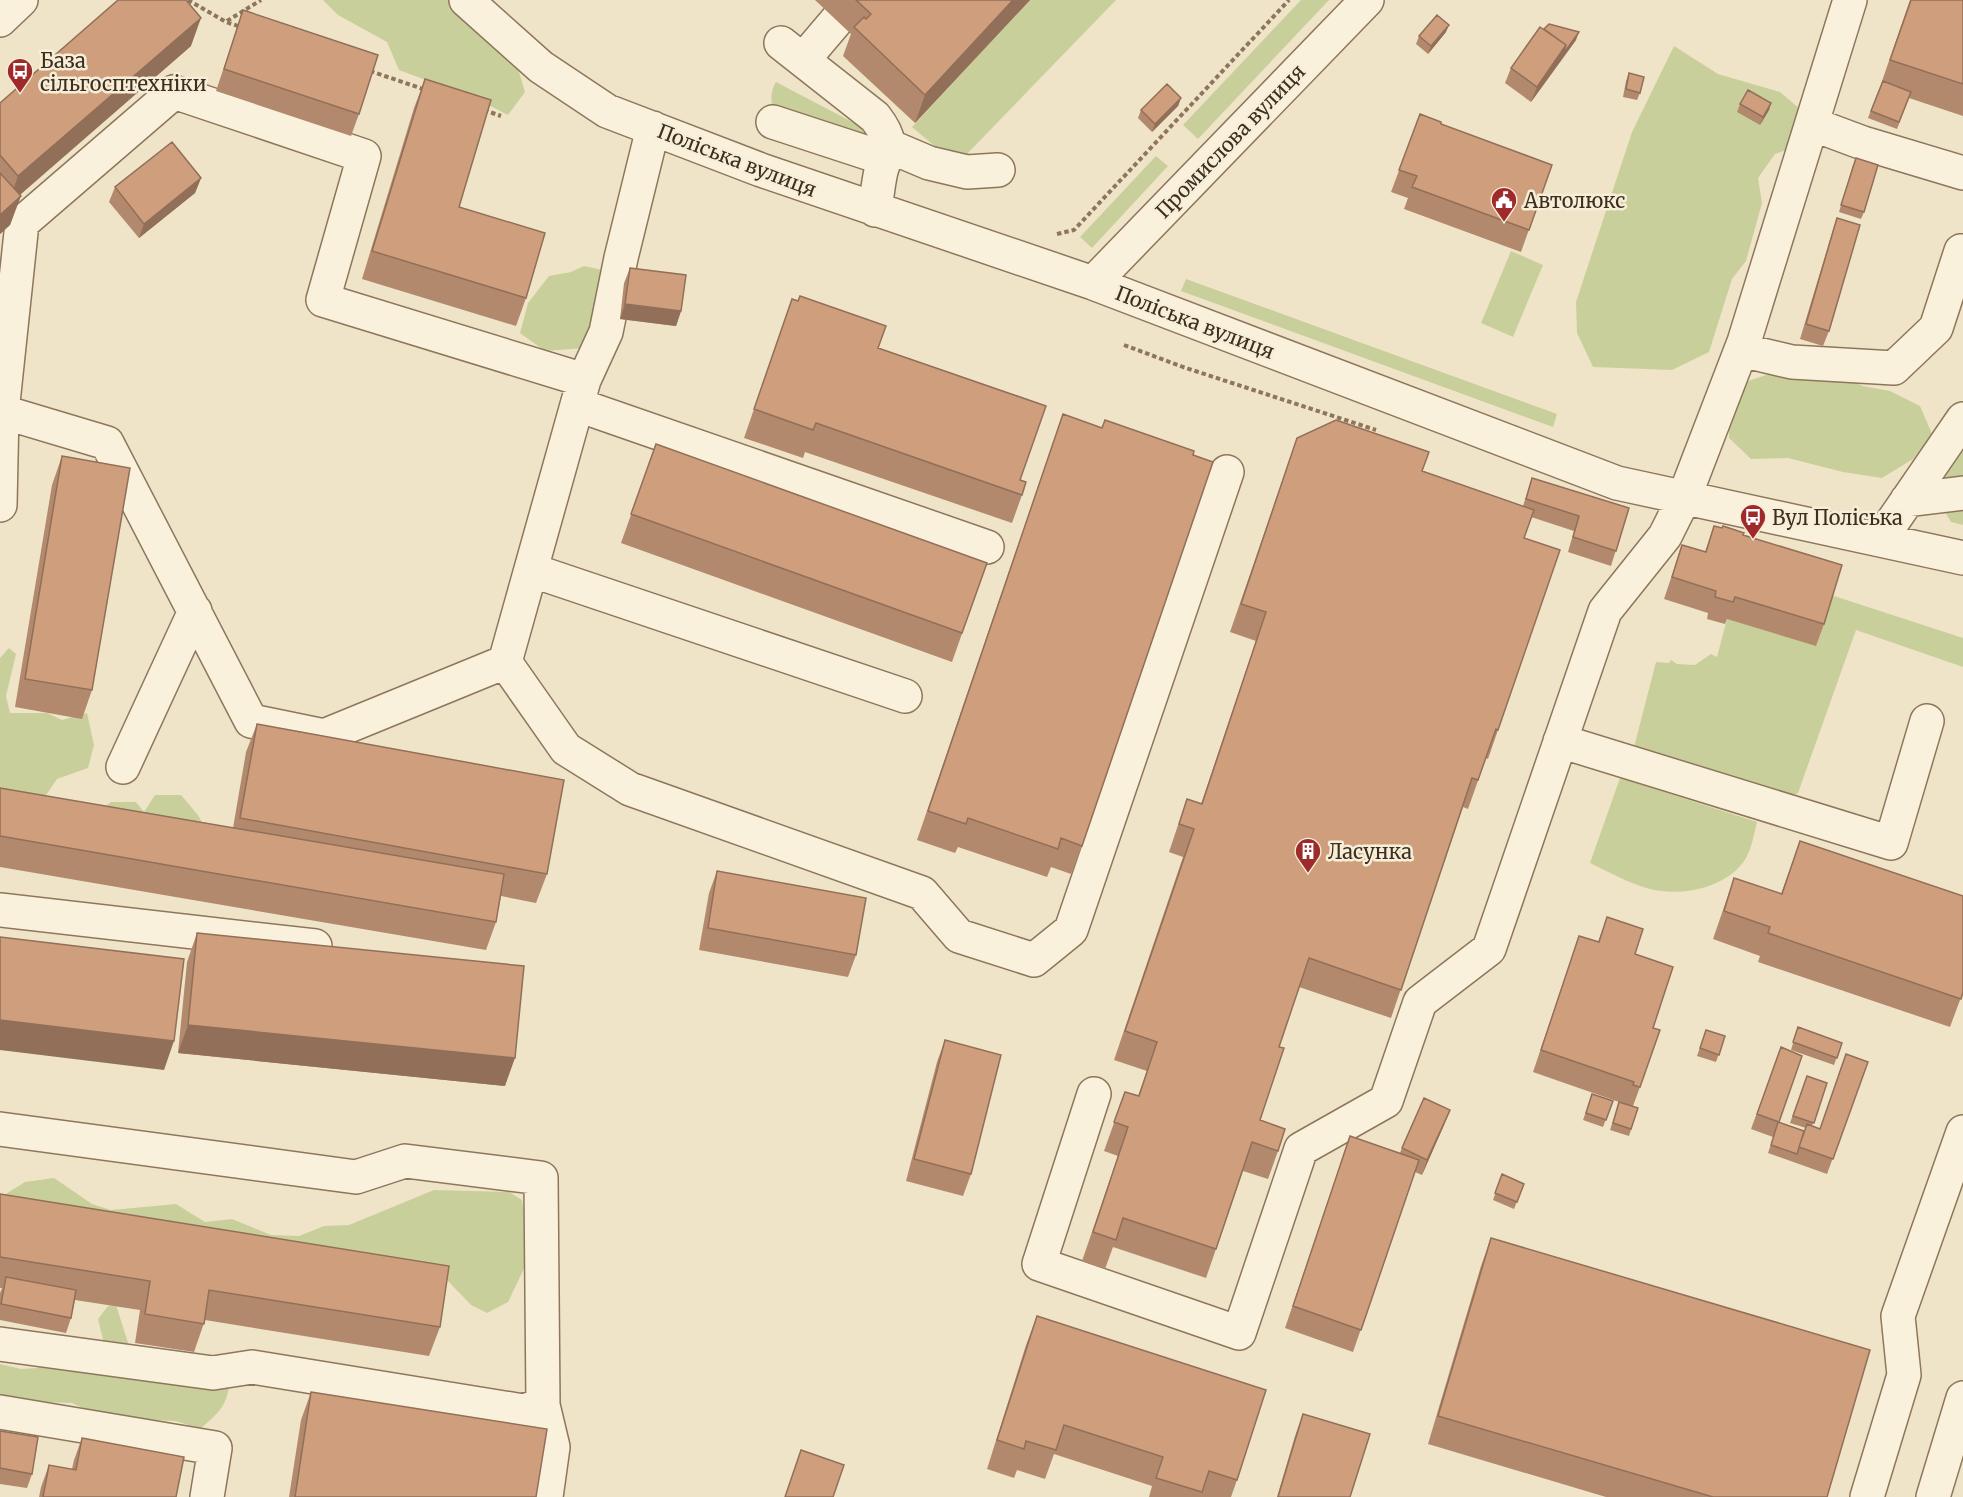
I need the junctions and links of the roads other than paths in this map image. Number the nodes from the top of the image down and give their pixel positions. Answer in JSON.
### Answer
{"nodes":[{"id":1,"x":21,"y":0,"type":"edge"},
{"id":2,"x":466,"y":0,"type":"edge"},
{"id":3,"x":1367,"y":0,"type":"edge"},
{"id":4,"x":1850,"y":0,"type":"edge"},
{"id":5,"x":847,"y":8,"type":"edge"},
{"id":6,"x":0,"y":20,"type":"edge"},
{"id":7,"x":773,"y":122,"type":"dead end"},
{"id":8,"x":1812,"y":124,"type":"junction"},
{"id":9,"x":653,"y":128,"type":"junction"},
{"id":10,"x":887,"y":152,"type":"junction"},
{"id":11,"x":998,"y":170,"type":"dead end"},
{"id":12,"x":1963,"y":173,"type":"edge"},
{"id":13,"x":875,"y":210,"type":"junction"},
{"id":14,"x":1961,"y":251,"type":"dead end"},
{"id":15,"x":1093,"y":283,"type":"junction"},
{"id":16,"x":1742,"y":350,"type":"junction"},
{"id":17,"x":581,"y":393,"type":"junction"},
{"id":18,"x":1,"y":411,"type":"edge"},
{"id":19,"x":1963,"y":418,"type":"edge"},
{"id":20,"x":1227,"y":472,"type":"dead end"},
{"id":21,"x":1963,"y":494,"type":"edge"},
{"id":22,"x":1684,"y":498,"type":"junction"},
{"id":23,"x":1907,"y":500,"type":"junction"},
{"id":24,"x":0,"y":505,"type":"edge"},
{"id":25,"x":1880,"y":540,"type":"junction"},
{"id":26,"x":987,"y":547,"type":"dead end"},
{"id":27,"x":1963,"y":558,"type":"edge"},
{"id":28,"x":531,"y":570,"type":"junction"},
{"id":29,"x":195,"y":611,"type":"junction"},
{"id":30,"x":505,"y":662,"type":"junction"},
{"id":31,"x":905,"y":696,"type":"dead end"},
{"id":32,"x":1927,"y":721,"type":"dead end"},
{"id":33,"x":1560,"y":741,"type":"junction"},
{"id":34,"x":123,"y":767,"type":"dead end"},
{"id":35,"x":0,"y":910,"type":"edge"},
{"id":36,"x":339,"y":948,"type":"edge"},
{"id":37,"x":1095,"y":1094,"type":"dead end"},
{"id":38,"x":0,"y":1129,"type":"edge"},
{"id":39,"x":1963,"y":1132,"type":"edge"},
{"id":40,"x":0,"y":1344,"type":"edge"},
{"id":41,"x":1963,"y":1398,"type":"edge"},
{"id":42,"x":543,"y":1405,"type":"junction"},
{"id":43,"x":0,"y":1412,"type":"edge"},
{"id":44,"x":207,"y":1497,"type":"edge"},
{"id":45,"x":546,"y":1497,"type":"edge"},
{"id":46,"x":1867,"y":1497,"type":"edge"},
{"id":47,"x":1933,"y":1497,"type":"edge"}],
"edges":[{"from":1,"to":6,"type":"street"},
{"from":2,"to":9,"type":"street","name":"Поліська вулиця"},
{"from":3,"to":15,"type":"street","name":"Промислова вулиця"},
{"from":4,"to":8,"type":"street"},
{"from":5,"to":10,"type":"street"},
{"from":7,"to":10,"type":"street"},
{"from":8,"to":12,"type":"street"},
{"from":8,"to":16,"type":"street"},
{"from":9,"to":13,"type":"street","name":"Поліська вулиця"},
{"from":9,"to":17,"type":"street"},
{"from":10,"to":11,"type":"street"},
{"from":10,"to":13,"type":"street"},
{"from":13,"to":15,"type":"street","name":"Поліська вулиця"},
{"from":14,"to":16,"type":"street"},
{"from":15,"to":22,"type":"street","name":"Поліська вулиця"},
{"from":16,"to":22,"type":"street"},
{"from":17,"to":18,"type":"street"},
{"from":17,"to":26,"type":"street"},
{"from":17,"to":28,"type":"street"},
{"from":18,"to":24,"type":"street"},
{"from":18,"to":29,"type":"street"},
{"from":19,"to":23,"type":"street"},
{"from":20,"to":30,"type":"street"},
{"from":21,"to":23,"type":"street"},
{"from":22,"to":25,"type":"street","name":"Поліська вулиця"},
{"from":22,"to":33,"type":"street"},
{"from":23,"to":25,"type":"street"},
{"from":25,"to":27,"type":"street","name":"Поліська вулиця"},
{"from":28,"to":30,"type":"street"},
{"from":28,"to":31,"type":"street"},
{"from":29,"to":30,"type":"street"},
{"from":29,"to":34,"type":"street"},
{"from":32,"to":33,"type":"street"},
{"from":33,"to":37,"type":"street"},
{"from":35,"to":36,"type":"street"},
{"from":38,"to":42,"type":"street"},
{"from":39,"to":46,"type":"street"},
{"from":40,"to":42,"type":"street"},
{"from":41,"to":47,"type":"street"},
{"from":42,"to":45,"type":"street"},
{"from":43,"to":44,"type":"street"}]}
